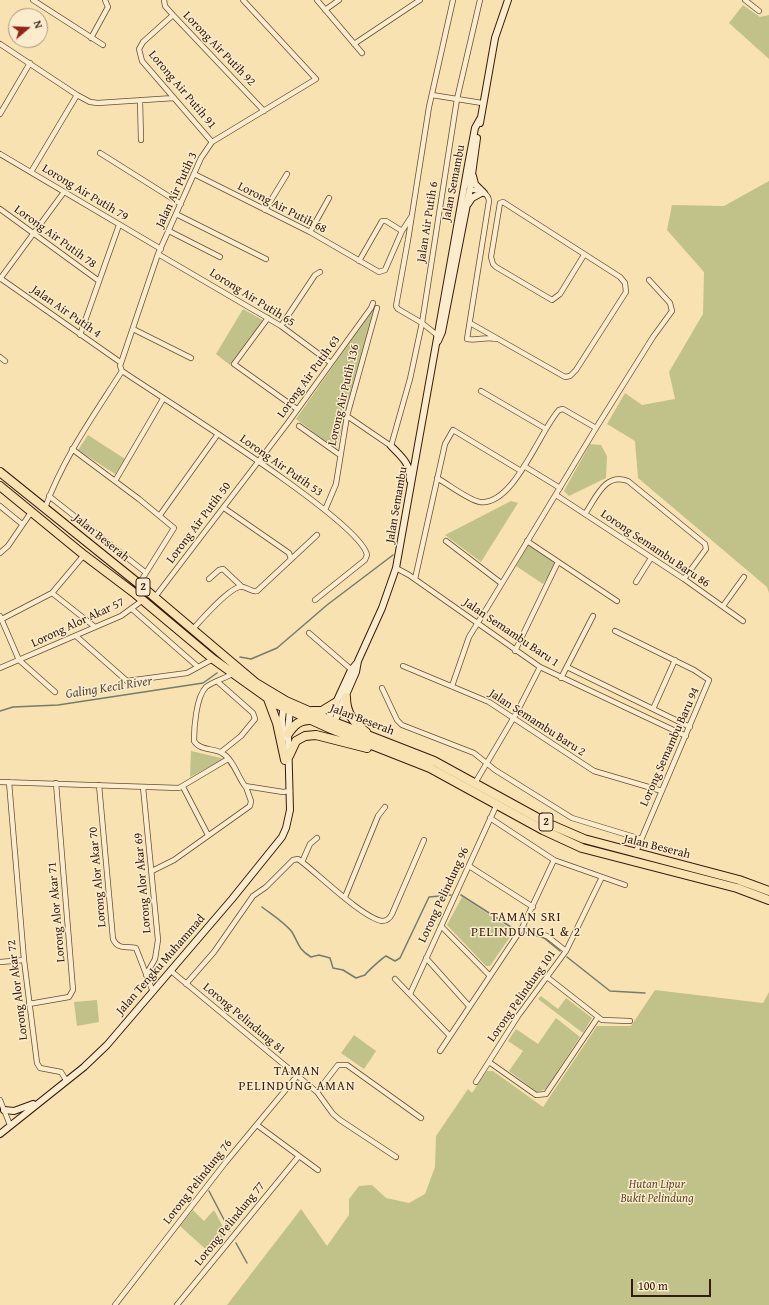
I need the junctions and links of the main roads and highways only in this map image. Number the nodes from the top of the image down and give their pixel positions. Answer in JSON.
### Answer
{"nodes":[{"id":1,"x":508,"y":0,"type":"edge"},
{"id":2,"x":480,"y":119,"type":"junction"},
{"id":3,"x":472,"y":166,"type":"junction"},
{"id":4,"x":465,"y":182,"type":"junction"},
{"id":5,"x":470,"y":189,"type":"junction"},
{"id":6,"x":463,"y":193,"type":"junction"},
{"id":7,"x":464,"y":211,"type":"junction"},
{"id":8,"x":436,"y":346,"type":"junction"},
{"id":9,"x":391,"y":446,"type":"road end"},
{"id":10,"x":0,"y":472,"type":"edge"},
{"id":11,"x":0,"y":486,"type":"edge"},
{"id":12,"x":408,"y":508,"type":"junction"},
{"id":13,"x":354,"y":671,"type":"junction"},
{"id":14,"x":346,"y":697,"type":"junction"},
{"id":15,"x":268,"y":698,"type":"junction"},
{"id":16,"x":335,"y":703,"type":"junction"},
{"id":17,"x":287,"y":706,"type":"junction"},
{"id":18,"x":305,"y":710,"type":"junction"},
{"id":19,"x":311,"y":720,"type":"junction"},
{"id":20,"x":330,"y":724,"type":"junction"},
{"id":21,"x":288,"y":734,"type":"junction"},
{"id":22,"x":370,"y":737,"type":"junction"},
{"id":23,"x":287,"y":758,"type":"junction"},
{"id":24,"x":430,"y":768,"type":"junction"},
{"id":25,"x":769,"y":891,"type":"edge"},
{"id":26,"x":769,"y":900,"type":"edge"},
{"id":27,"x":40,"y":1101,"type":"junction"},
{"id":28,"x":4,"y":1110,"type":"road end"},
{"id":29,"x":0,"y":1134,"type":"edge"}],
"edges":[{"from":1,"to":2,"type":"main road","name":"Jalan Semambu"},
{"from":2,"to":3,"type":"main road","name":"Jalan Semambu"},
{"from":2,"to":4,"type":"main road","name":"Jalan Semambu"},
{"from":3,"to":5,"type":"main road","name":"Jalan Semambu"},
{"from":3,"to":7,"type":"main road"},
{"from":4,"to":5,"type":"main road"},
{"from":4,"to":6,"type":"main road","name":"Jalan Semambu"},
{"from":5,"to":6,"type":"main road"},
{"from":5,"to":7,"type":"main road","name":"Jalan Semambu"},
{"from":6,"to":8,"type":"main road","name":"Jalan Semambu"},
{"from":7,"to":8,"type":"main road","name":"Jalan Semambu"},
{"from":8,"to":12,"type":"main road","name":"Jalan Semambu"},
{"from":9,"to":12,"type":"main road"},
{"from":10,"to":17,"type":"highway","name":"Jalan Beserah","number":"2"},
{"from":11,"to":15,"type":"highway","name":"Jalan Beserah","number":"2"},
{"from":12,"to":13,"type":"main road","name":"Jalan Semambu"},
{"from":13,"to":14,"type":"main road","name":"Jalan Semambu"},
{"from":13,"to":16,"type":"main road","name":"Jalan Semambu"},
{"from":14,"to":20,"type":"main road","name":"Jalan Semambu"},
{"from":14,"to":22,"type":"highway"},
{"from":15,"to":17,"type":"highway","name":"Jalan Beserah","number":"2"},
{"from":15,"to":23,"type":"highway"},
{"from":16,"to":18,"type":"highway"},
{"from":16,"to":20,"type":"main road","name":"Jalan Semambu"},
{"from":17,"to":18,"type":"highway","name":"Jalan Beserah","number":"2"},
{"from":17,"to":19,"type":"highway","name":"Jalan Beserah","number":"2"},
{"from":17,"to":21,"type":"main road","name":"Jalan Tengku Muhammad"},
{"from":17,"to":23,"type":"main road","name":"Jalan Tengku Muhammad"},
{"from":18,"to":20,"type":"highway","name":"Jalan Beserah","number":"2"},
{"from":19,"to":20,"type":"highway","name":"Jalan Beserah","number":"2"},
{"from":19,"to":21,"type":"highway"},
{"from":20,"to":22,"type":"highway","name":"Jalan Beserah","number":"2"},
{"from":20,"to":24,"type":"highway","name":"Jalan Beserah","number":"2"},
{"from":21,"to":23,"type":"main road","name":"Jalan Tengku Muhammad"},
{"from":22,"to":25,"type":"highway","name":"Jalan Beserah","number":"2"},
{"from":23,"to":24,"type":"highway"},
{"from":23,"to":27,"type":"main road","name":"Jalan Tengku Muhammad"},
{"from":24,"to":26,"type":"highway","name":"Jalan Beserah","number":"2"},
{"from":27,"to":28,"type":"main road"},
{"from":27,"to":29,"type":"main road","name":"Jalan Tengku Muhammad"}]}
